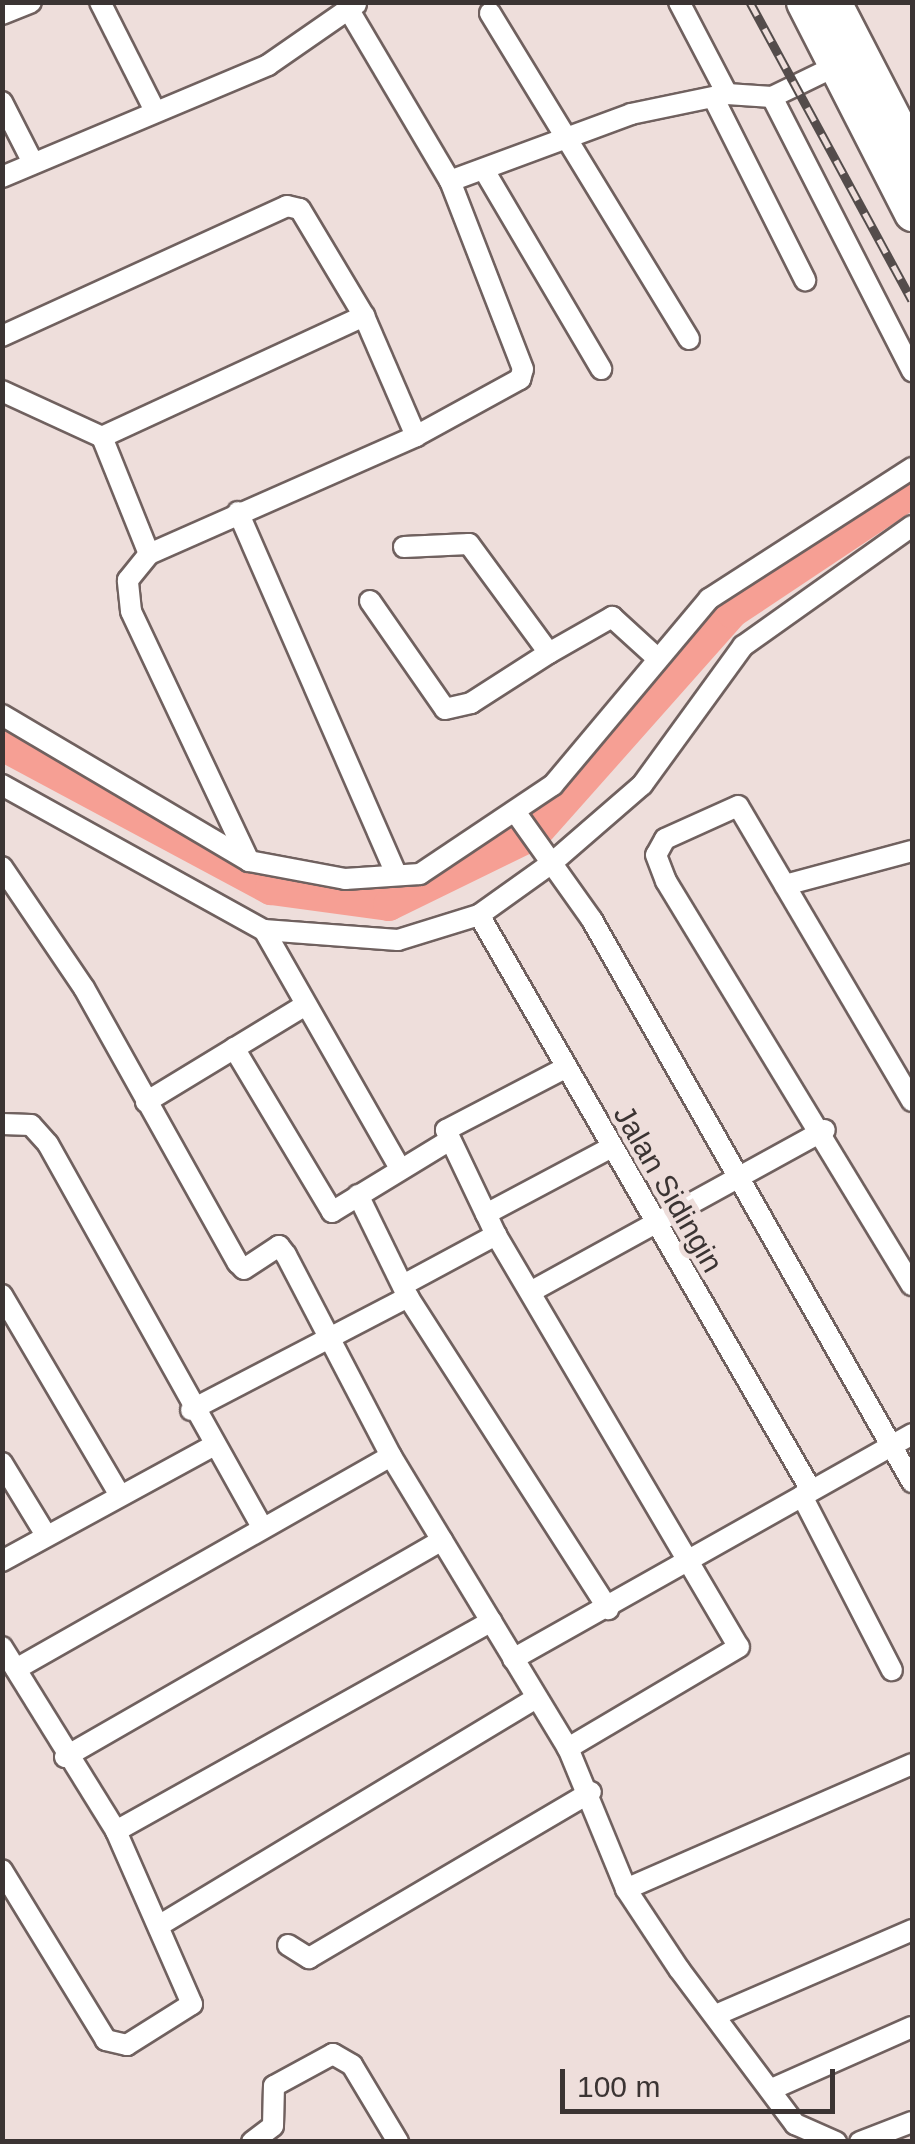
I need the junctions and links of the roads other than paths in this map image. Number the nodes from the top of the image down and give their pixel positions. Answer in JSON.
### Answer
{"nodes":[{"id":1,"x":31,"y":2,"type":"edge"},
{"id":2,"x":100,"y":2,"type":"edge"},
{"id":3,"x":679,"y":2,"type":"edge"},
{"id":4,"x":804,"y":2,"type":"edge"},
{"id":5,"x":833,"y":2,"type":"edge"},
{"id":6,"x":353,"y":6,"type":"edge"},
{"id":7,"x":490,"y":13,"type":"dead end"},
{"id":8,"x":2,"y":14,"type":"edge"},
{"id":9,"x":836,"y":66,"type":"junction"},
{"id":10,"x":720,"y":96,"type":"junction"},
{"id":11,"x":772,"y":97,"type":"junction"},
{"id":12,"x":2,"y":102,"type":"edge"},
{"id":13,"x":154,"y":107,"type":"junction"},
{"id":14,"x":570,"y":135,"type":"junction"},
{"id":15,"x":912,"y":156,"type":"edge"},
{"id":16,"x":32,"y":162,"type":"junction"},
{"id":17,"x":484,"y":170,"type":"junction"},
{"id":18,"x":2,"y":177,"type":"edge"},
{"id":19,"x":450,"y":180,"type":"junction"},
{"id":20,"x":909,"y":197,"type":"edge"},
{"id":21,"x":805,"y":280,"type":"dead end"},
{"id":22,"x":364,"y":316,"type":"junction"},
{"id":23,"x":2,"y":336,"type":"edge"},
{"id":24,"x":690,"y":339,"type":"dead end"},
{"id":25,"x":601,"y":369,"type":"dead end"},
{"id":26,"x":912,"y":371,"type":"edge"},
{"id":27,"x":2,"y":391,"type":"edge"},
{"id":28,"x":416,"y":436,"type":"junction"},
{"id":29,"x":102,"y":438,"type":"junction"},
{"id":30,"x":912,"y":468,"type":"edge"},
{"id":31,"x":238,"y":512,"type":"junction"},
{"id":32,"x":912,"y":526,"type":"edge"},
{"id":33,"x":404,"y":546,"type":"dead end"},
{"id":34,"x":148,"y":554,"type":"junction"},
{"id":35,"x":370,"y":601,"type":"dead end"},
{"id":36,"x":549,"y":653,"type":"junction"},
{"id":37,"x":657,"y":658,"type":"junction"},
{"id":38,"x":2,"y":715,"type":"edge"},
{"id":39,"x":2,"y":785,"type":"edge"},
{"id":40,"x":518,"y":816,"type":"junction"},
{"id":41,"x":912,"y":850,"type":"edge"},
{"id":42,"x":550,"y":858,"type":"junction"},
{"id":43,"x":248,"y":861,"type":"junction"},
{"id":44,"x":2,"y":866,"type":"edge"},
{"id":45,"x":396,"y":874,"type":"junction"},
{"id":46,"x":785,"y":885,"type":"junction"},
{"id":47,"x":479,"y":914,"type":"junction"},
{"id":48,"x":264,"y":930,"type":"junction"},
{"id":49,"x":304,"y":1006,"type":"junction"},
{"id":50,"x":234,"y":1048,"type":"junction"},
{"id":51,"x":566,"y":1068,"type":"junction"},
{"id":52,"x":912,"y":1101,"type":"edge"},
{"id":53,"x":146,"y":1102,"type":"junction"},
{"id":54,"x":2,"y":1124,"type":"edge"},
{"id":55,"x":824,"y":1130,"type":"junction"},
{"id":56,"x":445,"y":1143,"type":"junction"},
{"id":57,"x":610,"y":1148,"type":"junction"},
{"id":58,"x":398,"y":1167,"type":"junction"},
{"id":59,"x":735,"y":1180,"type":"junction"},
{"id":60,"x":358,"y":1196,"type":"junction"},
{"id":61,"x":486,"y":1214,"type":"junction"},
{"id":62,"x":655,"y":1228,"type":"junction"},
{"id":63,"x":496,"y":1235,"type":"junction"},
{"id":64,"x":912,"y":1286,"type":"edge"},
{"id":65,"x":406,"y":1291,"type":"junction"},
{"id":66,"x":532,"y":1292,"type":"junction"},
{"id":67,"x":2,"y":1294,"type":"edge"},
{"id":68,"x":328,"y":1345,"type":"junction"},
{"id":69,"x":191,"y":1410,"type":"junction"},
{"id":70,"x":904,"y":1439,"type":"edge"},
{"id":71,"x":211,"y":1446,"type":"junction"},
{"id":72,"x":391,"y":1456,"type":"junction"},
{"id":73,"x":2,"y":1462,"type":"edge"},
{"id":74,"x":912,"y":1482,"type":"edge"},
{"id":75,"x":118,"y":1492,"type":"junction"},
{"id":76,"x":806,"y":1493,"type":"junction"},
{"id":77,"x":261,"y":1525,"type":"junction"},
{"id":78,"x":46,"y":1535,"type":"junction"},
{"id":79,"x":442,"y":1540,"type":"junction"},
{"id":80,"x":691,"y":1559,"type":"junction"},
{"id":81,"x":2,"y":1560,"type":"edge"},
{"id":82,"x":608,"y":1610,"type":"junction"},
{"id":83,"x":491,"y":1621,"type":"junction"},
{"id":84,"x":2,"y":1647,"type":"edge"},
{"id":85,"x":513,"y":1658,"type":"junction"},
{"id":86,"x":16,"y":1669,"type":"junction"},
{"id":87,"x":892,"y":1670,"type":"dead end"},
{"id":88,"x":536,"y":1698,"type":"junction"},
{"id":89,"x":568,"y":1748,"type":"junction"},
{"id":90,"x":65,"y":1757,"type":"junction"},
{"id":91,"x":912,"y":1764,"type":"edge"},
{"id":92,"x":591,"y":1792,"type":"junction"},
{"id":93,"x":116,"y":1831,"type":"junction"},
{"id":94,"x":2,"y":1870,"type":"edge"},
{"id":95,"x":626,"y":1889,"type":"junction"},
{"id":96,"x":160,"y":1925,"type":"junction"},
{"id":97,"x":912,"y":1930,"type":"edge"},
{"id":98,"x":288,"y":1945,"type":"dead end"},
{"id":99,"x":716,"y":2016,"type":"junction"},
{"id":100,"x":912,"y":2027,"type":"edge"},
{"id":101,"x":772,"y":2089,"type":"junction"},
{"id":102,"x":912,"y":2122,"type":"edge"},
{"id":103,"x":273,"y":2126,"type":"junction"},
{"id":104,"x":252,"y":2142,"type":"edge"},
{"id":105,"x":289,"y":2142,"type":"edge"},
{"id":106,"x":398,"y":2142,"type":"edge"},
{"id":107,"x":836,"y":2142,"type":"edge"},
{"id":108,"x":860,"y":2142,"type":"edge"}],
"edges":[{"from":1,"to":8,"type":"street"},
{"from":2,"to":13,"type":"street"},
{"from":3,"to":10,"type":"street"},
{"from":4,"to":9,"type":"highway"},
{"from":5,"to":15,"type":"highway"},
{"from":6,"to":13,"type":"street"},
{"from":6,"to":19,"type":"street"},
{"from":7,"to":14,"type":"street"},
{"from":9,"to":11,"type":"street"},
{"from":9,"to":20,"type":"highway"},
{"from":10,"to":11,"type":"street"},
{"from":10,"to":14,"type":"street"},
{"from":10,"to":21,"type":"street"},
{"from":11,"to":26,"type":"street"},
{"from":12,"to":16,"type":"street"},
{"from":13,"to":16,"type":"street"},
{"from":14,"to":17,"type":"street"},
{"from":14,"to":24,"type":"street"},
{"from":16,"to":18,"type":"street"},
{"from":17,"to":19,"type":"street"},
{"from":17,"to":25,"type":"street"},
{"from":19,"to":28,"type":"street"},
{"from":22,"to":23,"type":"street"},
{"from":22,"to":28,"type":"street"},
{"from":22,"to":29,"type":"street"},
{"from":27,"to":29,"type":"street"},
{"from":28,"to":31,"type":"street"},
{"from":29,"to":34,"type":"street"},
{"from":30,"to":37,"type":"street"},
{"from":31,"to":34,"type":"street"},
{"from":31,"to":45,"type":"street"},
{"from":32,"to":42,"type":"street"},
{"from":33,"to":36,"type":"street"},
{"from":34,"to":43,"type":"street"},
{"from":35,"to":36,"type":"street"},
{"from":36,"to":37,"type":"street"},
{"from":37,"to":40,"type":"street"},
{"from":38,"to":43,"type":"street"},
{"from":39,"to":48,"type":"street"},
{"from":40,"to":42,"type":"street"},
{"from":40,"to":45,"type":"street"},
{"from":41,"to":46,"type":"street"},
{"from":42,"to":47,"type":"street"},
{"from":42,"to":59,"type":"street"},
{"from":43,"to":45,"type":"street"},
{"from":44,"to":53,"type":"street"},
{"from":46,"to":52,"type":"street"},
{"from":46,"to":55,"type":"street"},
{"from":47,"to":48,"type":"street"},
{"from":47,"to":51,"type":"street","name":"Jalan Sidingin"},
{"from":48,"to":49,"type":"street"},
{"from":49,"to":50,"type":"street"},
{"from":49,"to":58,"type":"street"},
{"from":50,"to":53,"type":"street"},
{"from":50,"to":60,"type":"street"},
{"from":51,"to":56,"type":"street"},
{"from":51,"to":57,"type":"street","name":"Jalan Sidingin"},
{"from":53,"to":68,"type":"street"},
{"from":54,"to":69,"type":"street"},
{"from":55,"to":59,"type":"street"},
{"from":55,"to":64,"type":"street"},
{"from":56,"to":58,"type":"street"},
{"from":56,"to":61,"type":"street"},
{"from":57,"to":61,"type":"street"},
{"from":57,"to":62,"type":"street","name":"Jalan Sidingin"},
{"from":58,"to":60,"type":"street"},
{"from":59,"to":62,"type":"street"},
{"from":59,"to":70,"type":"street"},
{"from":60,"to":65,"type":"street"},
{"from":61,"to":63,"type":"street"},
{"from":62,"to":66,"type":"street"},
{"from":62,"to":76,"type":"street","name":"Jalan Sidingin"},
{"from":63,"to":65,"type":"street"},
{"from":63,"to":66,"type":"street"},
{"from":65,"to":68,"type":"street"},
{"from":65,"to":82,"type":"street"},
{"from":66,"to":80,"type":"street"},
{"from":67,"to":75,"type":"street"},
{"from":68,"to":69,"type":"street"},
{"from":68,"to":72,"type":"street"},
{"from":69,"to":71,"type":"street"},
{"from":70,"to":74,"type":"street"},
{"from":70,"to":76,"type":"street"},
{"from":71,"to":75,"type":"street"},
{"from":71,"to":77,"type":"street"},
{"from":72,"to":77,"type":"street"},
{"from":72,"to":79,"type":"street"},
{"from":73,"to":78,"type":"street"},
{"from":75,"to":78,"type":"street"},
{"from":76,"to":80,"type":"street"},
{"from":76,"to":87,"type":"street","name":"Jalan Sidingin"},
{"from":77,"to":86,"type":"street"},
{"from":78,"to":81,"type":"street"},
{"from":79,"to":83,"type":"street"},
{"from":79,"to":90,"type":"street"},
{"from":80,"to":82,"type":"street"},
{"from":80,"to":89,"type":"street"},
{"from":82,"to":85,"type":"street"},
{"from":83,"to":85,"type":"street"},
{"from":83,"to":93,"type":"street"},
{"from":84,"to":86,"type":"street"},
{"from":85,"to":88,"type":"street"},
{"from":86,"to":90,"type":"street"},
{"from":88,"to":89,"type":"street"},
{"from":88,"to":96,"type":"street"},
{"from":89,"to":92,"type":"street"},
{"from":90,"to":93,"type":"street"},
{"from":91,"to":95,"type":"street"},
{"from":92,"to":95,"type":"street"},
{"from":92,"to":98,"type":"street"},
{"from":93,"to":96,"type":"street"},
{"from":94,"to":96,"type":"street"},
{"from":95,"to":99,"type":"street"},
{"from":97,"to":99,"type":"street"},
{"from":99,"to":101,"type":"street"},
{"from":100,"to":101,"type":"street"},
{"from":101,"to":107,"type":"street"},
{"from":102,"to":108,"type":"street"},
{"from":103,"to":104,"type":"street"},
{"from":103,"to":105,"type":"street"},
{"from":103,"to":106,"type":"street"}]}
